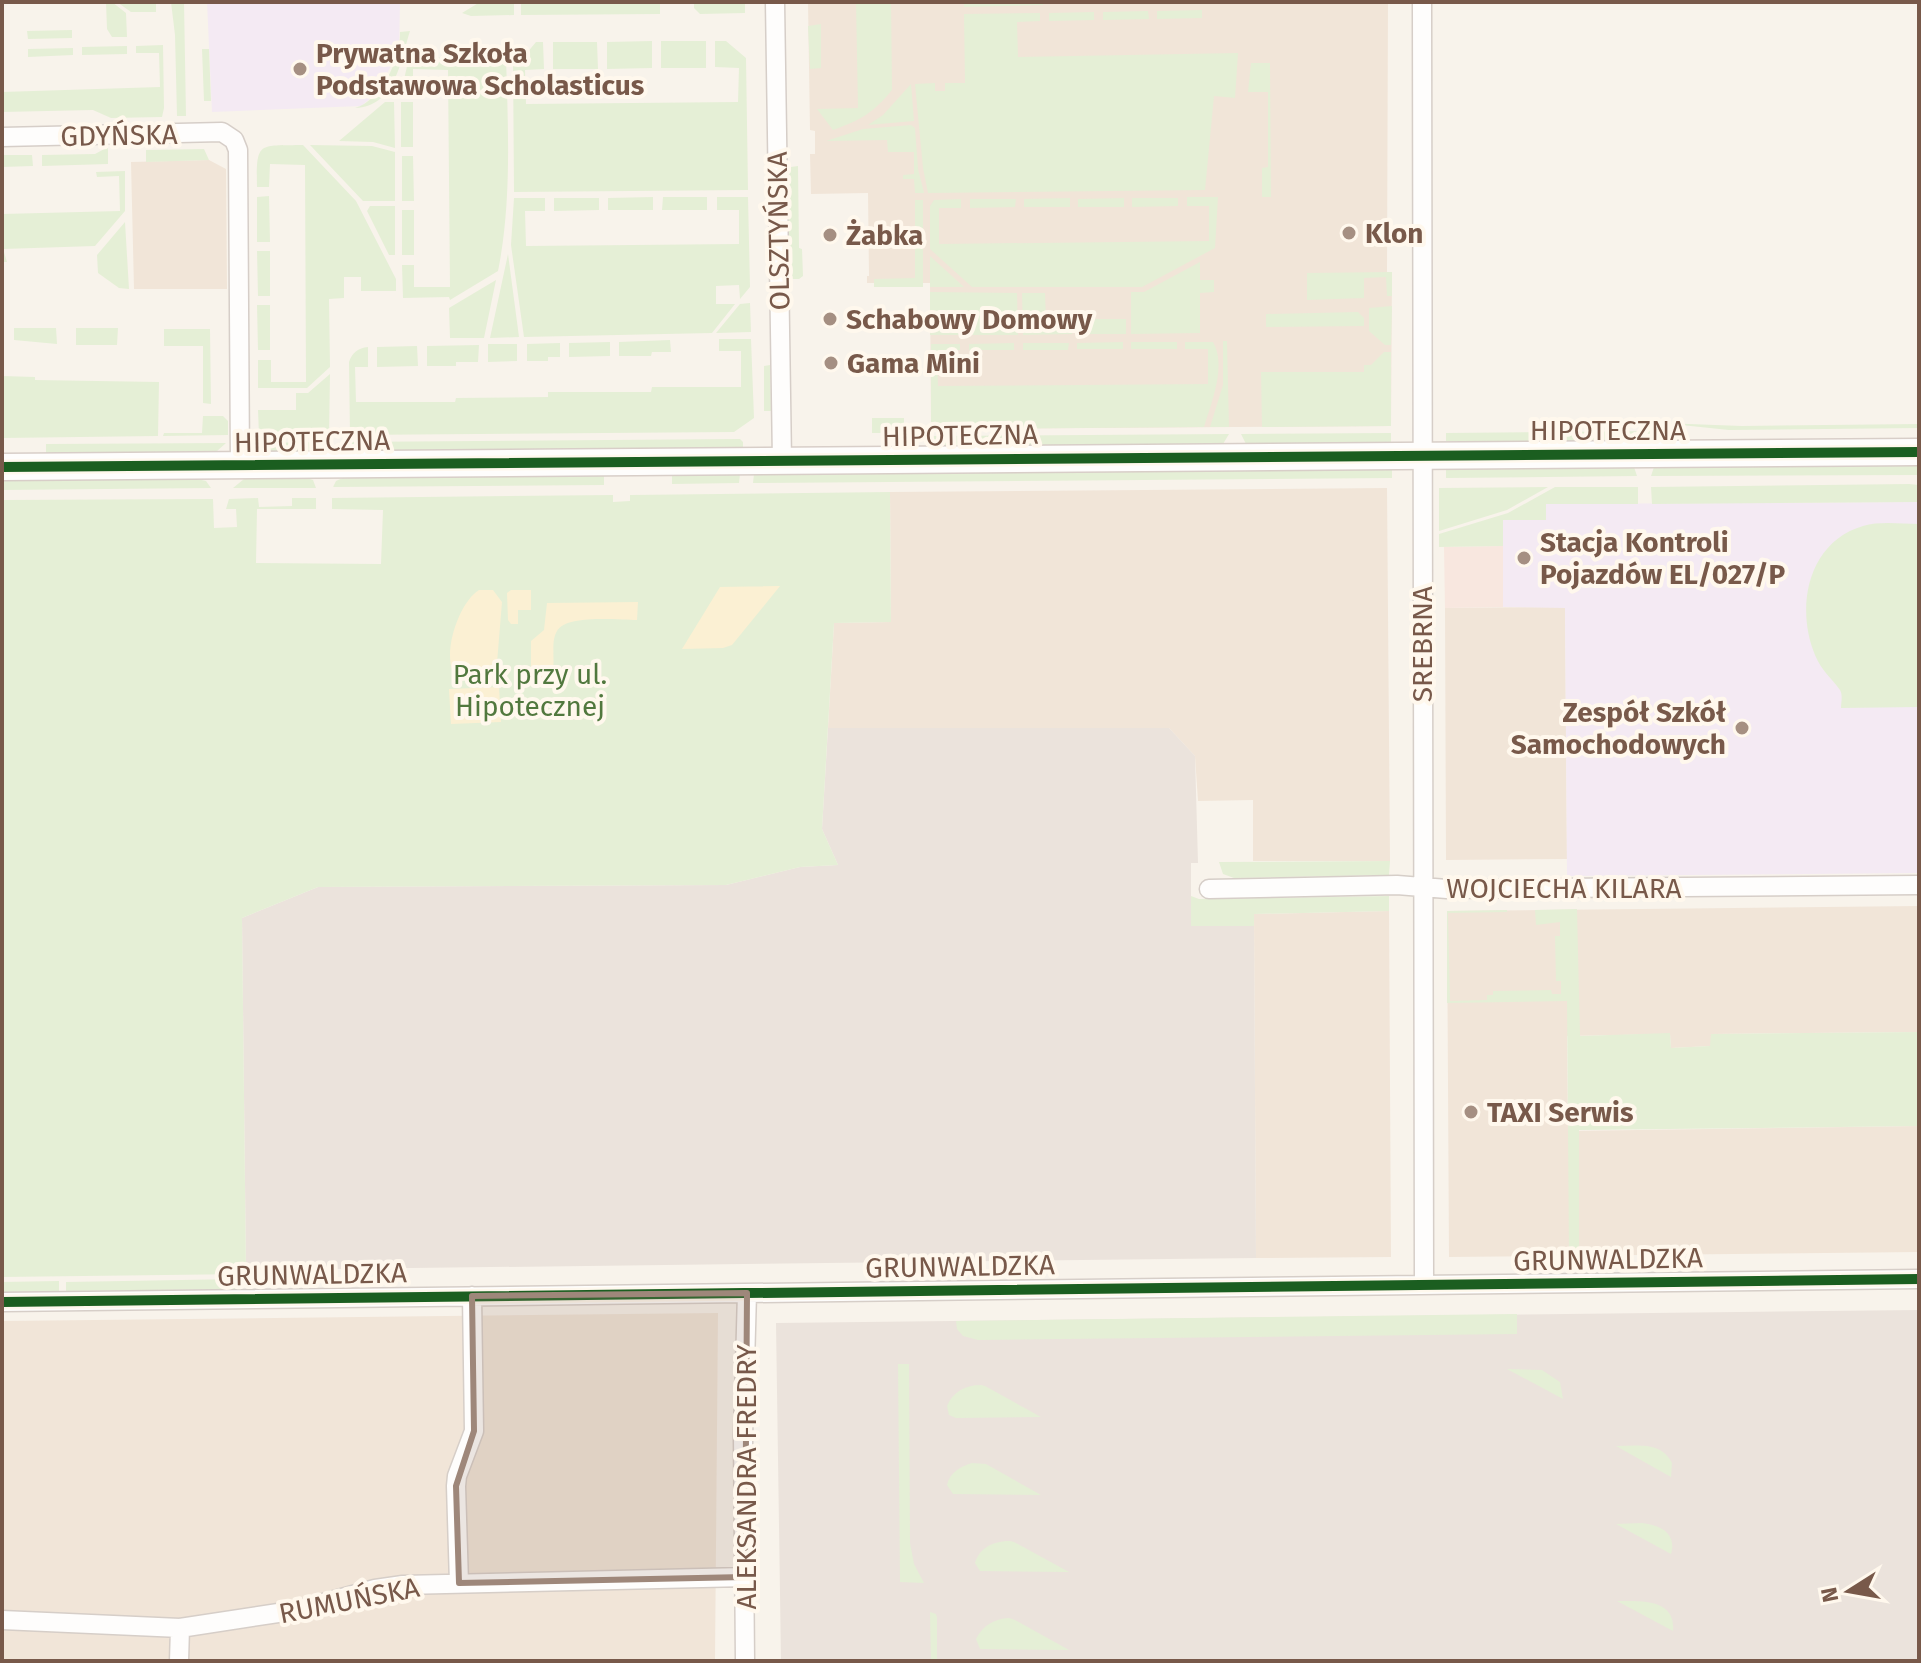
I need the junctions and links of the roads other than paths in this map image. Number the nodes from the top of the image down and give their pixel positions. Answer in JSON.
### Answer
{"nodes":[{"id":1,"x":775,"y":2,"type":"edge"},
{"id":2,"x":1422,"y":2,"type":"edge"},
{"id":3,"x":2,"y":137,"type":"edge"},
{"id":4,"x":1919,"y":452,"type":"edge"},
{"id":5,"x":1422,"y":455,"type":"junction"},
{"id":6,"x":782,"y":461,"type":"junction"},
{"id":7,"x":240,"y":465,"type":"junction"},
{"id":8,"x":2,"y":467,"type":"edge"},
{"id":9,"x":1919,"y":885,"type":"edge"},
{"id":10,"x":1422,"y":888,"type":"junction"},
{"id":11,"x":1209,"y":889,"type":"dead end"},
{"id":12,"x":1919,"y":1279,"type":"edge"},
{"id":13,"x":1424,"y":1285,"type":"junction"},
{"id":14,"x":747,"y":1293,"type":"junction"},
{"id":15,"x":472,"y":1296,"type":"junction"},
{"id":16,"x":2,"y":1302,"type":"edge"},
{"id":17,"x":745,"y":1577,"type":"junction"},
{"id":18,"x":459,"y":1583,"type":"junction"},
{"id":19,"x":2,"y":1620,"type":"edge"},
{"id":20,"x":180,"y":1628,"type":"junction"},
{"id":21,"x":179,"y":1661,"type":"edge"},
{"id":22,"x":745,"y":1661,"type":"edge"}],
"edges":[{"from":1,"to":6,"type":"street","name":"OLSZTYŃSKA"},
{"from":2,"to":5,"type":"street","name":"SREBRNA"},
{"from":3,"to":7,"type":"street","name":"GDYŃSKA"},
{"from":4,"to":5,"type":"street","name":"HIPOTECZNA"},
{"from":5,"to":6,"type":"street","name":"HIPOTECZNA"},
{"from":5,"to":10,"type":"street","name":"SREBRNA"},
{"from":6,"to":7,"type":"street","name":"HIPOTECZNA"},
{"from":7,"to":8,"type":"street","name":"HIPOTECZNA"},
{"from":9,"to":10,"type":"street","name":"WOJCIECHA KILARA"},
{"from":10,"to":11,"type":"street","name":"WOJCIECHA KILARA"},
{"from":10,"to":13,"type":"street","name":"SREBRNA"},
{"from":12,"to":13,"type":"street","name":"GRUNWALDZKA"},
{"from":13,"to":14,"type":"street","name":"GRUNWALDZKA"},
{"from":14,"to":15,"type":"street","name":"GRUNWALDZKA"},
{"from":14,"to":17,"type":"street","name":"ALEKSANDRA FREDRY"},
{"from":15,"to":16,"type":"street","name":"GRUNWALDZKA"},
{"from":15,"to":18,"type":"street"},
{"from":17,"to":18,"type":"street","name":"RUMUŃSKA"},
{"from":17,"to":22,"type":"street","name":"ALEKSANDRA FREDRY"},
{"from":18,"to":20,"type":"street","name":"RUMUŃSKA"},
{"from":19,"to":20,"type":"street","name":"RUMUŃSKA"},
{"from":20,"to":21,"type":"street"}]}
